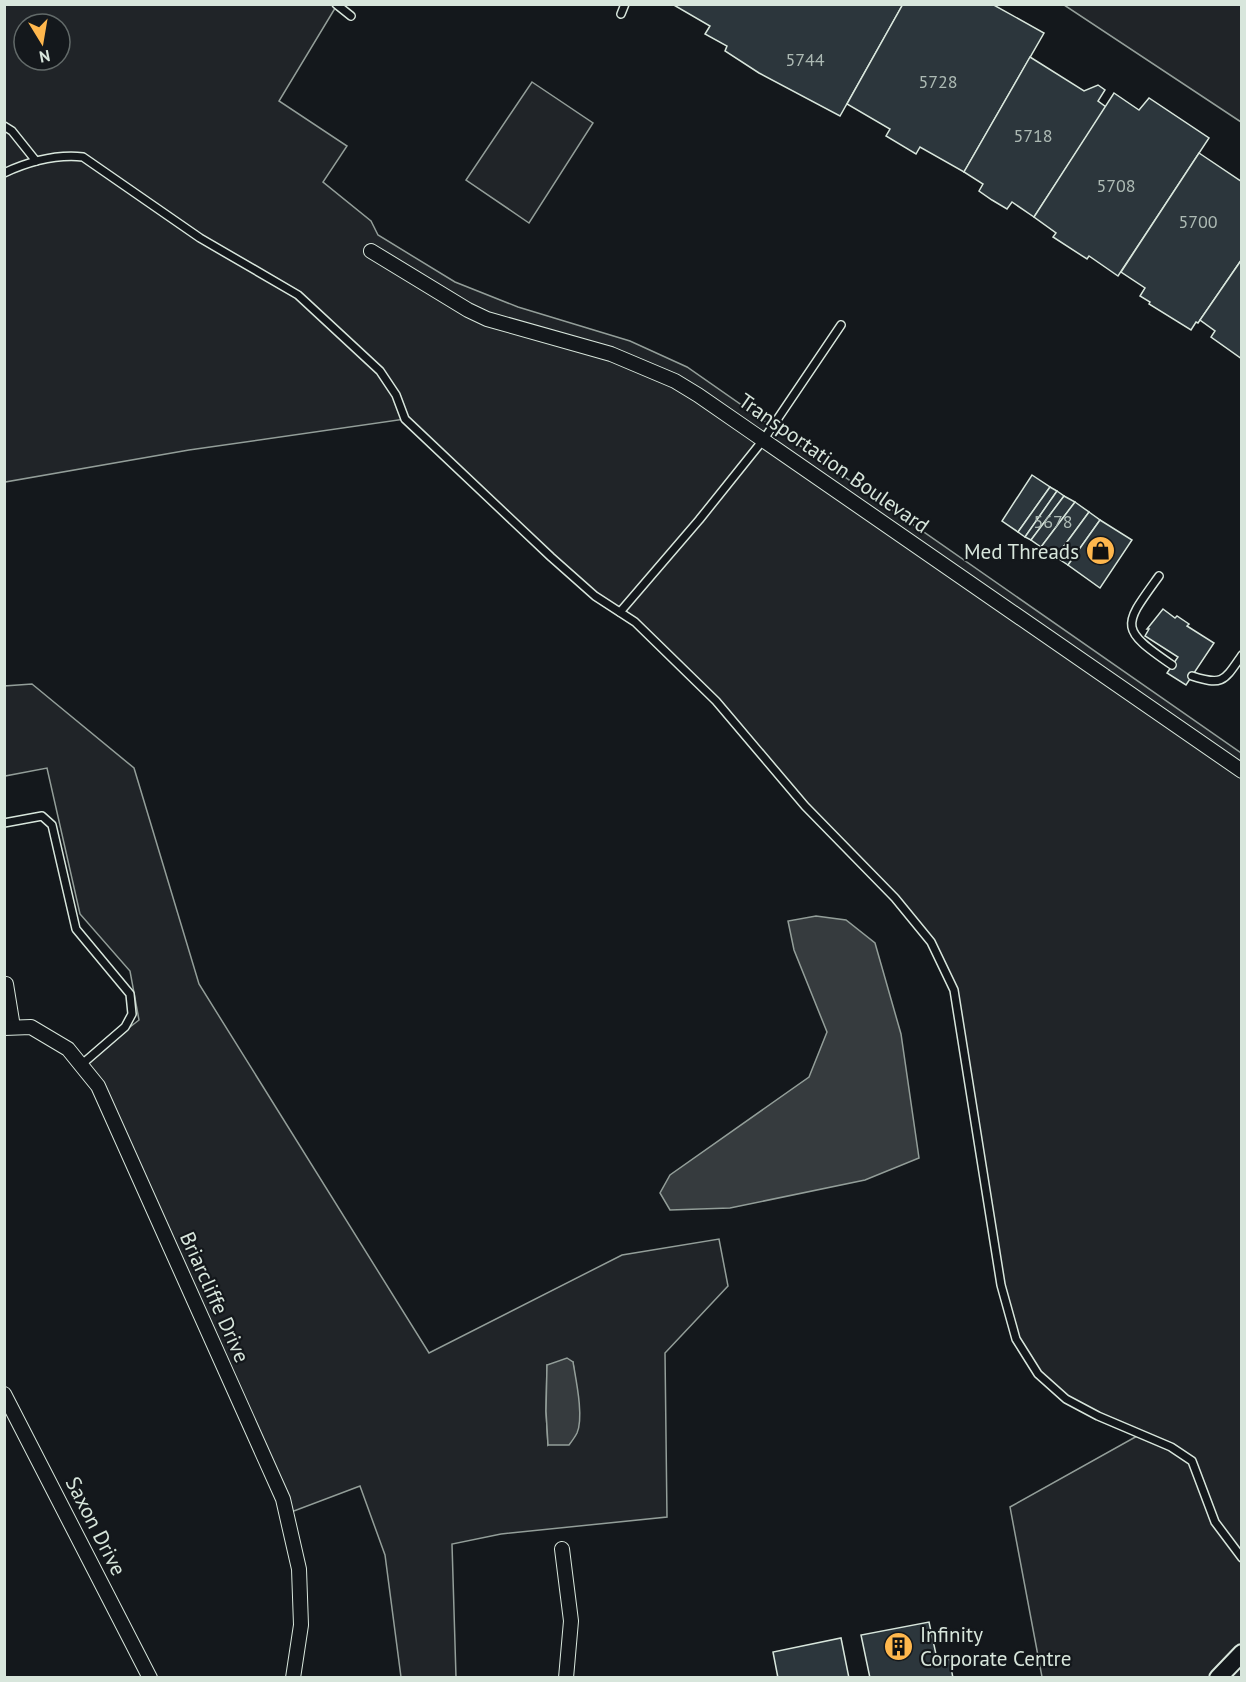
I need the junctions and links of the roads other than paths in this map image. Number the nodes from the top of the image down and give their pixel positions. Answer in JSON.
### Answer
{"nodes":[{"id":1,"x":336,"y":4,"type":"edge"},
{"id":2,"x":625,"y":4,"type":"edge"},
{"id":3,"x":621,"y":14,"type":"dead end"},
{"id":4,"x":351,"y":16,"type":"dead end"},
{"id":5,"x":4,"y":126,"type":"edge"},
{"id":6,"x":36,"y":161,"type":"junction"},
{"id":7,"x":4,"y":172,"type":"edge"},
{"id":8,"x":371,"y":251,"type":"dead end"},
{"id":9,"x":841,"y":325,"type":"dead end"},
{"id":10,"x":764,"y":439,"type":"junction"},
{"id":11,"x":1159,"y":576,"type":"dead end"},
{"id":12,"x":620,"y":612,"type":"junction"},
{"id":13,"x":1242,"y":655,"type":"edge"},
{"id":14,"x":1172,"y":665,"type":"dead end"},
{"id":15,"x":1192,"y":676,"type":"dead end"},
{"id":16,"x":1242,"y":771,"type":"edge"},
{"id":17,"x":4,"y":823,"type":"edge"},
{"id":18,"x":6,"y":984,"type":"dead end"},
{"id":19,"x":9,"y":1028,"type":"edge"},
{"id":20,"x":81,"y":1065,"type":"junction"},
{"id":21,"x":4,"y":1394,"type":"edge"},
{"id":22,"x":562,"y":1549,"type":"dead end"},
{"id":23,"x":1242,"y":1558,"type":"edge"},
{"id":24,"x":1242,"y":1653,"type":"edge"},
{"id":25,"x":150,"y":1677,"type":"edge"},
{"id":26,"x":293,"y":1677,"type":"edge"},
{"id":27,"x":566,"y":1677,"type":"edge"},
{"id":28,"x":1218,"y":1677,"type":"edge"}],
"edges":[{"from":1,"to":4,"type":"lane"},
{"from":2,"to":3,"type":"lane"},
{"from":5,"to":6,"type":"lane"},
{"from":6,"to":7,"type":"lane"},
{"from":6,"to":12,"type":"lane"},
{"from":8,"to":10,"type":"street","name":"Transportation Boulevard"},
{"from":9,"to":10,"type":"lane"},
{"from":10,"to":12,"type":"lane"},
{"from":10,"to":16,"type":"street","name":"Transportation Boulevard"},
{"from":11,"to":14,"type":"lane"},
{"from":12,"to":23,"type":"lane"},
{"from":13,"to":15,"type":"lane"},
{"from":17,"to":20,"type":"lane"},
{"from":18,"to":19,"type":"street","name":"Briarcliffe Drive"},
{"from":19,"to":20,"type":"street","name":"Briarcliffe Drive"},
{"from":20,"to":26,"type":"street","name":"Briarcliffe Drive"},
{"from":21,"to":25,"type":"street","name":"Saxon Drive"},
{"from":22,"to":27,"type":"street"},
{"from":24,"to":28,"type":"street"}]}
